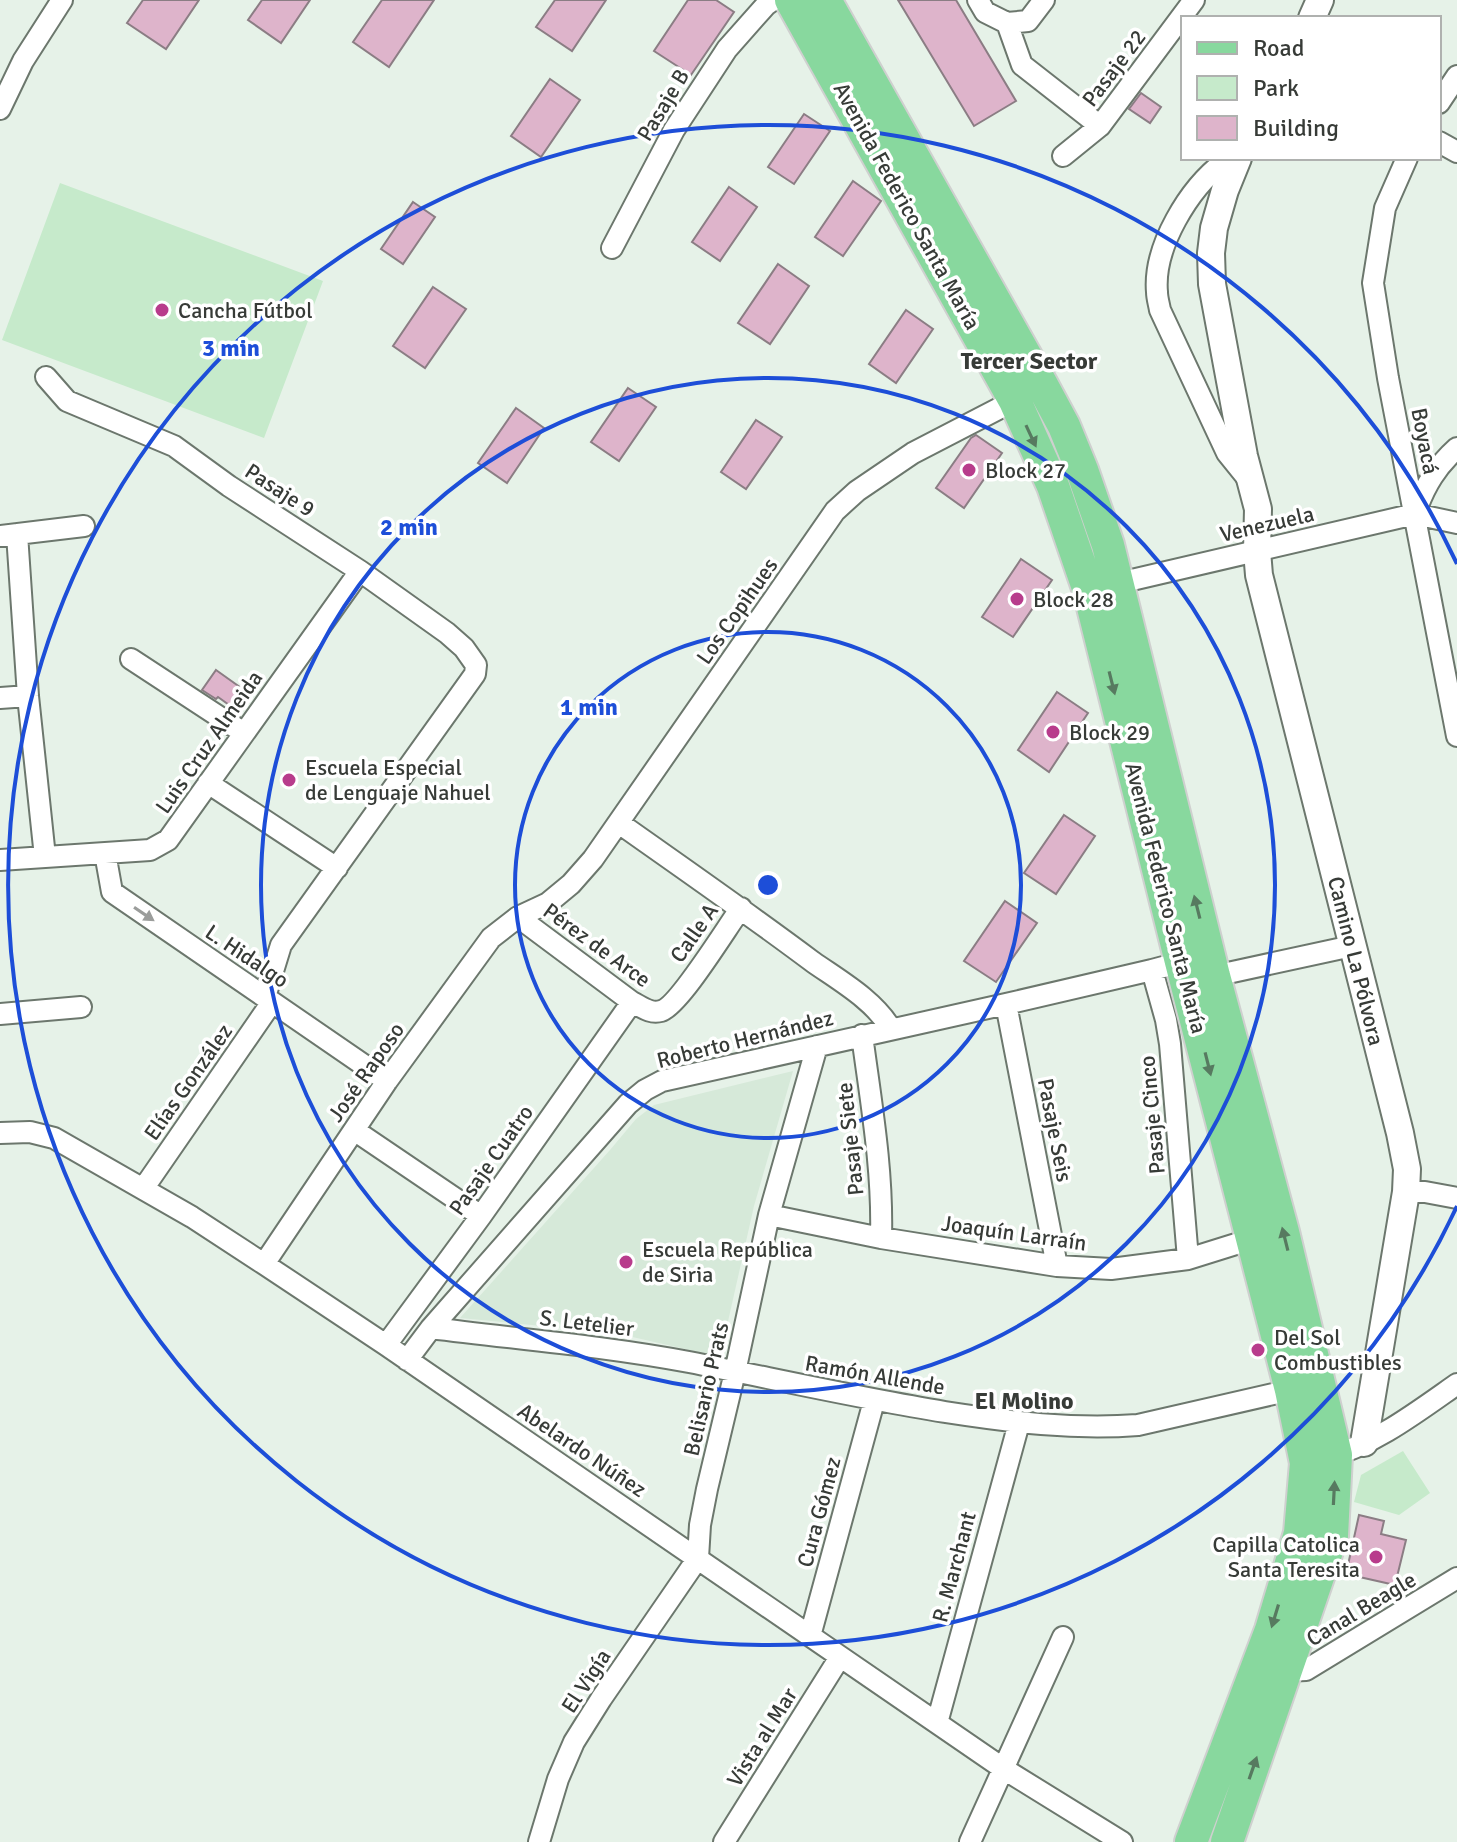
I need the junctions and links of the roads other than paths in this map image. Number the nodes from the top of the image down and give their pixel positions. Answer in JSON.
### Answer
{"nodes":[{"id":1,"x":62,"y":0,"type":"edge"},
{"id":2,"x":773,"y":0,"type":"edge"},
{"id":3,"x":791,"y":0,"type":"edge"},
{"id":4,"x":825,"y":0,"type":"edge"},
{"id":5,"x":978,"y":0,"type":"edge"},
{"id":6,"x":1044,"y":0,"type":"edge"},
{"id":7,"x":1007,"y":23,"type":"junction"},
{"id":8,"x":1181,"y":23,"type":"edge"},
{"id":9,"x":1457,"y":76,"type":"edge"},
{"id":10,"x":1441,"y":100,"type":"edge"},
{"id":11,"x":0,"y":109,"type":"edge"},
{"id":12,"x":1100,"y":126,"type":"junction"},
{"id":13,"x":1063,"y":156,"type":"dead end"},
{"id":14,"x":1406,"y":160,"type":"edge"},
{"id":15,"x":1237,"y":161,"type":"edge"},
{"id":16,"x":612,"y":248,"type":"dead end"},
{"id":17,"x":46,"y":377,"type":"dead end"},
{"id":18,"x":1042,"y":385,"type":"junction"},
{"id":19,"x":1015,"y":401,"type":"junction"},
{"id":20,"x":1457,"y":448,"type":"edge"},
{"id":21,"x":1252,"y":483,"type":"junction"},
{"id":22,"x":1415,"y":514,"type":"junction"},
{"id":23,"x":1457,"y":523,"type":"edge"},
{"id":24,"x":84,"y":526,"type":"dead end"},
{"id":25,"x":8,"y":535,"type":"edge"},
{"id":26,"x":1257,"y":551,"type":"junction"},
{"id":27,"x":360,"y":571,"type":"junction"},
{"id":28,"x":1103,"y":587,"type":"junction"},
{"id":29,"x":131,"y":659,"type":"dead end"},
{"id":30,"x":476,"y":665,"type":"joint"},
{"id":31,"x":28,"y":696,"type":"junction"},
{"id":32,"x":0,"y":698,"type":"edge"},
{"id":33,"x":244,"y":733,"type":"junction"},
{"id":34,"x":1457,"y":736,"type":"edge"},
{"id":35,"x":208,"y":783,"type":"junction"},
{"id":36,"x":619,"y":823,"type":"junction"},
{"id":37,"x":105,"y":853,"type":"junction"},
{"id":38,"x":45,"y":857,"type":"junction"},
{"id":39,"x":0,"y":860,"type":"edge"},
{"id":40,"x":337,"y":868,"type":"junction"},
{"id":41,"x":741,"y":908,"type":"junction"},
{"id":42,"x":518,"y":917,"type":"junction"},
{"id":43,"x":1352,"y":946,"type":"junction"},
{"id":44,"x":1189,"y":966,"type":"junction"},
{"id":45,"x":268,"y":1000,"type":"junction"},
{"id":46,"x":1006,"y":1004,"type":"junction"},
{"id":47,"x":81,"y":1007,"type":"dead end"},
{"id":48,"x":641,"y":1007,"type":"junction"},
{"id":49,"x":0,"y":1014,"type":"edge"},
{"id":50,"x":891,"y":1029,"type":"junction"},
{"id":51,"x":862,"y":1035,"type":"junction"},
{"id":52,"x":817,"y":1046,"type":"junction"},
{"id":53,"x":387,"y":1081,"type":"junction"},
{"id":54,"x":354,"y":1130,"type":"junction"},
{"id":55,"x":0,"y":1133,"type":"edge"},
{"id":56,"x":143,"y":1189,"type":"junction"},
{"id":57,"x":1406,"y":1192,"type":"junction"},
{"id":58,"x":1457,"y":1198,"type":"edge"},
{"id":59,"x":769,"y":1215,"type":"junction"},
{"id":60,"x":481,"y":1216,"type":"junction"},
{"id":61,"x":881,"y":1238,"type":"junction"},
{"id":62,"x":1252,"y":1239,"type":"junction"},
{"id":63,"x":1188,"y":1259,"type":"junction"},
{"id":64,"x":264,"y":1264,"type":"junction"},
{"id":65,"x":1057,"y":1266,"type":"junction"},
{"id":66,"x":431,"y":1328,"type":"junction"},
{"id":67,"x":386,"y":1345,"type":"junction"},
{"id":68,"x":407,"y":1360,"type":"junction"},
{"id":69,"x":735,"y":1372,"type":"junction"},
{"id":70,"x":1457,"y":1384,"type":"edge"},
{"id":71,"x":1291,"y":1390,"type":"junction"},
{"id":72,"x":874,"y":1401,"type":"junction"},
{"id":73,"x":1019,"y":1423,"type":"junction"},
{"id":74,"x":1336,"y":1454,"type":"junction"},
{"id":75,"x":698,"y":1558,"type":"junction"},
{"id":76,"x":1457,"y":1578,"type":"edge"},
{"id":77,"x":810,"y":1636,"type":"junction"},
{"id":78,"x":1063,"y":1637,"type":"dead end"},
{"id":79,"x":840,"y":1657,"type":"junction"},
{"id":80,"x":1286,"y":1671,"type":"junction"},
{"id":81,"x":937,"y":1723,"type":"junction"},
{"id":82,"x":1004,"y":1769,"type":"junction"},
{"id":83,"x":539,"y":1842,"type":"edge"},
{"id":84,"x":724,"y":1842,"type":"edge"},
{"id":85,"x":970,"y":1842,"type":"edge"},
{"id":86,"x":1122,"y":1842,"type":"edge"},
{"id":87,"x":1191,"y":1842,"type":"edge"},
{"id":88,"x":1227,"y":1842,"type":"edge"}],
"edges":[{"from":1,"to":11,"type":"street"},
{"from":2,"to":16,"type":"street","name":"Pasaje B"},
{"from":3,"to":19,"type":"main road","name":"Avenida Federico Santa María"},
{"from":4,"to":18,"type":"main road","name":"Avenida Federico Santa María"},
{"from":5,"to":7,"type":"street"},
{"from":6,"to":7,"type":"street"},
{"from":7,"to":12,"type":"street"},
{"from":8,"to":12,"type":"street","name":"Pasaje 22"},
{"from":9,"to":10,"type":"street"},
{"from":12,"to":13,"type":"street","name":"Pasaje 22"},
{"from":14,"to":22,"type":"street","name":"Boyacá"},
{"from":15,"to":21,"type":"street","name":"Camino La Pólvora"},
{"from":15,"to":21,"type":"street","name":"Camino La Pólvora"},
{"from":17,"to":27,"type":"street","name":"Pasaje 9"},
{"from":18,"to":19,"type":"street","name":"Los Copihues"},
{"from":18,"to":28,"type":"main road","name":"Avenida Federico Santa María"},
{"from":19,"to":28,"type":"main road","name":"Avenida Federico Santa María","one_way":true},
{"from":19,"to":36,"type":"street","name":"Los Copihues"},
{"from":20,"to":22,"type":"street"},
{"from":21,"to":26,"type":"street","name":"Camino La Pólvora"},
{"from":22,"to":23,"type":"street","name":"Venezuela"},
{"from":22,"to":26,"type":"street","name":"Venezuela"},
{"from":22,"to":34,"type":"street","name":"Boyacá"},
{"from":24,"to":25,"type":"street"},
{"from":25,"to":31,"type":"street"},
{"from":26,"to":28,"type":"street","name":"Venezuela"},
{"from":26,"to":43,"type":"street","name":"Camino La Pólvora"},
{"from":27,"to":30,"type":"street","name":"Pasaje 9"},
{"from":27,"to":33,"type":"street","name":"Luis Cruz Almeida"},
{"from":28,"to":44,"type":"main road","name":"Avenida Federico Santa María"},
{"from":29,"to":33,"type":"street"},
{"from":30,"to":40,"type":"street","name":"Elías González"},
{"from":31,"to":32,"type":"street"},
{"from":31,"to":38,"type":"street"},
{"from":33,"to":35,"type":"street","name":"Luis Cruz Almeida"},
{"from":35,"to":37,"type":"street","name":"Luis Cruz Almeida"},
{"from":35,"to":40,"type":"street"},
{"from":36,"to":41,"type":"street"},
{"from":36,"to":42,"type":"street","name":"Los Copihues"},
{"from":37,"to":38,"type":"street","name":"Luis Cruz Almeida"},
{"from":37,"to":45,"type":"street","name":"L. Hidalgo","one_way":true},
{"from":38,"to":39,"type":"street","name":"Luis Cruz Almeida"},
{"from":40,"to":45,"type":"street","name":"Elías González"},
{"from":41,"to":48,"type":"street","name":"Calle A"},
{"from":41,"to":50,"type":"street"},
{"from":42,"to":48,"type":"street","name":"Pérez de Arce"},
{"from":42,"to":53,"type":"street","name":"José Raposo"},
{"from":43,"to":44,"type":"street","name":"Roberto Hernández"},
{"from":43,"to":57,"type":"street","name":"Camino La Pólvora"},
{"from":44,"to":46,"type":"street","name":"Roberto Hernández"},
{"from":44,"to":62,"type":"main road","name":"Avenida Federico Santa María","one_way":true},
{"from":44,"to":63,"type":"street","name":"Pasaje Cinco"},
{"from":74,"to":44,"type":"main road","name":"Avenida Federico Santa María","one_way":true},
{"from":45,"to":53,"type":"street","name":"L. Hidalgo"},
{"from":45,"to":56,"type":"street","name":"Elías González"},
{"from":46,"to":50,"type":"street","name":"Roberto Hernández"},
{"from":46,"to":65,"type":"street","name":"Pasaje Seis"},
{"from":47,"to":49,"type":"street"},
{"from":48,"to":60,"type":"street","name":"Pasaje Cuatro"},
{"from":50,"to":51,"type":"street","name":"Roberto Hernández"},
{"from":51,"to":52,"type":"street","name":"Roberto Hernández"},
{"from":51,"to":61,"type":"street","name":"Pasaje Siete"},
{"from":52,"to":59,"type":"street","name":"Belisario Prats"},
{"from":52,"to":66,"type":"street","name":"Roberto Hernández"},
{"from":53,"to":54,"type":"street","name":"José Raposo"},
{"from":54,"to":60,"type":"street"},
{"from":54,"to":64,"type":"street","name":"José Raposo"},
{"from":55,"to":56,"type":"street","name":"Abelardo Núñez"},
{"from":56,"to":64,"type":"street","name":"Abelardo Núñez"},
{"from":57,"to":58,"type":"street"},
{"from":57,"to":74,"type":"street","name":"Camino La Pólvora"},
{"from":59,"to":61,"type":"street","name":"Joaquín Larraín"},
{"from":59,"to":69,"type":"street","name":"Belisario Prats"},
{"from":60,"to":67,"type":"street","name":"Pasaje Cuatro"},
{"from":61,"to":65,"type":"street","name":"Joaquín Larraín"},
{"from":62,"to":63,"type":"street","name":"Joaquín Larraín"},
{"from":62,"to":71,"type":"main road","name":"Avenida Federico Santa María"},
{"from":63,"to":65,"type":"street","name":"Joaquín Larraín"},
{"from":64,"to":67,"type":"street","name":"Abelardo Núñez"},
{"from":66,"to":68,"type":"street","name":"Roberto Hernández"},
{"from":66,"to":69,"type":"street","name":"S. Letelier"},
{"from":67,"to":68,"type":"street","name":"Abelardo Núñez"},
{"from":68,"to":75,"type":"street","name":"Abelardo Núñez"},
{"from":69,"to":72,"type":"street","name":"Ramón Allende"},
{"from":69,"to":75,"type":"street","name":"Belisario Prats"},
{"from":70,"to":74,"type":"street"},
{"from":71,"to":73,"type":"street","name":"Ramón Allende"},
{"from":71,"to":74,"type":"main road","name":"Avenida Federico Santa María"},
{"from":72,"to":73,"type":"street","name":"Ramón Allende"},
{"from":72,"to":77,"type":"street","name":"Cura Gómez"},
{"from":73,"to":81,"type":"street","name":"R. Marchant"},
{"from":80,"to":74,"type":"main road","name":"Avenida Federico Santa María","one_way":true},
{"from":74,"to":87,"type":"main road","name":"Avenida Federico Santa María","one_way":true},
{"from":75,"to":77,"type":"street","name":"Abelardo Núñez"},
{"from":75,"to":83,"type":"street","name":"El Vigía"},
{"from":76,"to":80,"type":"street","name":"Canal Beagle"},
{"from":77,"to":79,"type":"street","name":"Abelardo Núñez"},
{"from":78,"to":82,"type":"street"},
{"from":79,"to":81,"type":"street","name":"Abelardo Núñez"},
{"from":79,"to":84,"type":"street","name":"Vista al Mar"},
{"from":88,"to":80,"type":"main road","name":"Avenida Federico Santa María","one_way":true},
{"from":81,"to":82,"type":"street","name":"Abelardo Núñez"},
{"from":82,"to":85,"type":"street"},
{"from":82,"to":86,"type":"street","name":"Abelardo Núñez"}]}
